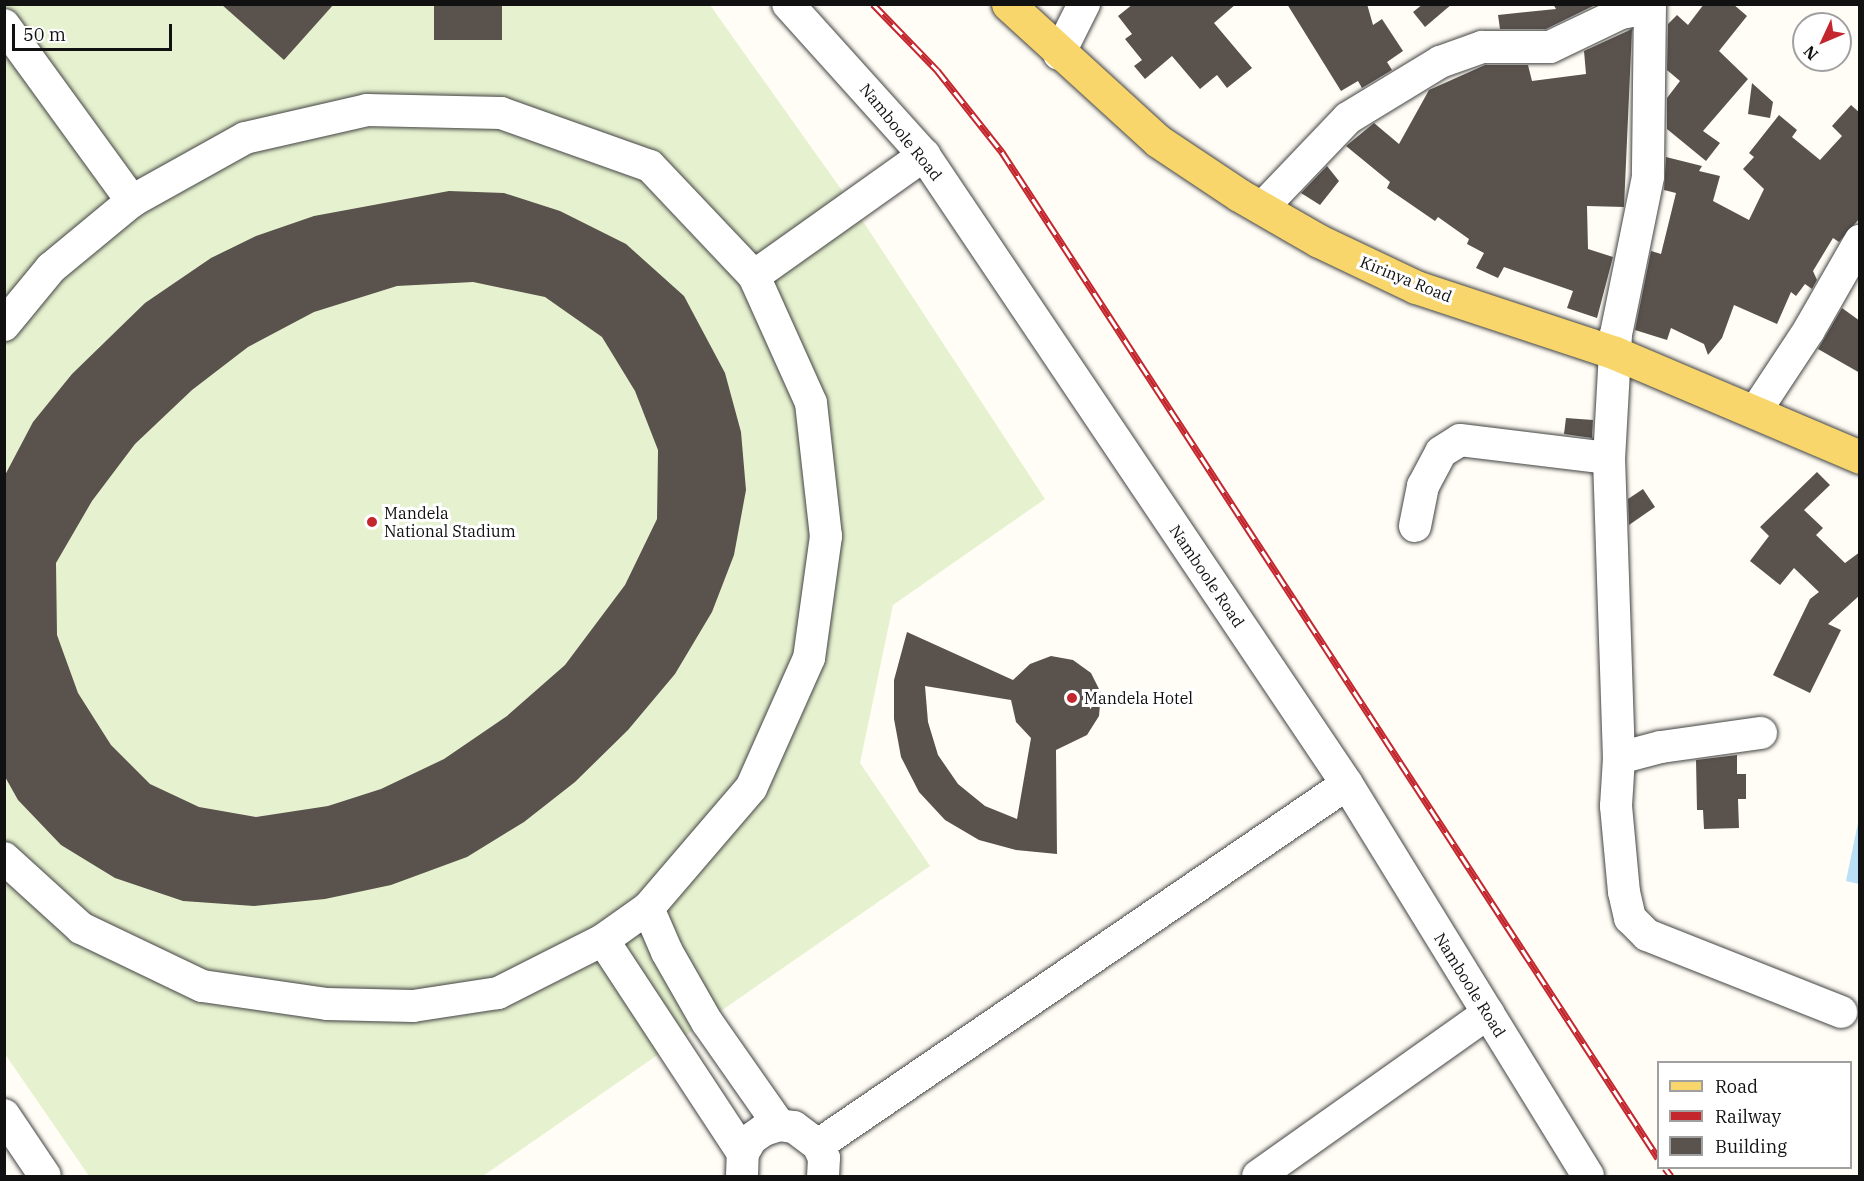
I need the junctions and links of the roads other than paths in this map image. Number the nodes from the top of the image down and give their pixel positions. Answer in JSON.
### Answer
{"nodes":[{"id":1,"x":788,"y":4,"type":"edge"},
{"id":2,"x":1008,"y":4,"type":"edge"},
{"id":3,"x":1084,"y":4,"type":"edge"},
{"id":4,"x":1650,"y":6,"type":"edge"},
{"id":5,"x":4,"y":25,"type":"edge"},
{"id":6,"x":1059,"y":54,"type":"junction"},
{"id":7,"x":924,"y":155,"type":"junction"},
{"id":8,"x":132,"y":201,"type":"junction"},
{"id":9,"x":1262,"y":208,"type":"junction"},
{"id":10,"x":1860,"y":241,"type":"edge"},
{"id":11,"x":754,"y":276,"type":"junction"},
{"id":12,"x":4,"y":325,"type":"edge"},
{"id":13,"x":1615,"y":353,"type":"junction"},
{"id":14,"x":1755,"y":412,"type":"junction"},
{"id":15,"x":1860,"y":457,"type":"edge"},
{"id":16,"x":1609,"y":459,"type":"junction"},
{"id":17,"x":1415,"y":526,"type":"dead end"},
{"id":18,"x":1761,"y":733,"type":"dead end"},
{"id":19,"x":1619,"y":758,"type":"junction"},
{"id":20,"x":1347,"y":784,"type":"junction"},
{"id":21,"x":4,"y":858,"type":"edge"},
{"id":22,"x":648,"y":908,"type":"junction"},
{"id":23,"x":603,"y":940,"type":"junction"},
{"id":24,"x":1842,"y":1012,"type":"dead end"},
{"id":25,"x":1488,"y":1013,"type":"junction"},
{"id":26,"x":4,"y":1115,"type":"edge"},
{"id":27,"x":779,"y":1125,"type":"junction"},
{"id":28,"x":818,"y":1145,"type":"junction"},
{"id":29,"x":743,"y":1165,"type":"edge"},
{"id":30,"x":45,"y":1176,"type":"edge"},
{"id":31,"x":823,"y":1176,"type":"edge"},
{"id":32,"x":1258,"y":1176,"type":"edge"},
{"id":33,"x":1588,"y":1176,"type":"edge"}],
"edges":[{"from":1,"to":7,"type":"street","name":"Namboole Road"},
{"from":2,"to":6,"type":"main road","name":"Kirinya Road"},
{"from":3,"to":6,"type":"street"},
{"from":4,"to":9,"type":"street"},
{"from":4,"to":13,"type":"street"},
{"from":5,"to":8,"type":"street"},
{"from":6,"to":9,"type":"main road","name":"Kirinya Road"},
{"from":7,"to":11,"type":"street"},
{"from":7,"to":20,"type":"street","name":"Namboole Road"},
{"from":8,"to":11,"type":"street"},
{"from":8,"to":12,"type":"street"},
{"from":9,"to":13,"type":"main road","name":"Kirinya Road"},
{"from":10,"to":14,"type":"street"},
{"from":11,"to":22,"type":"street"},
{"from":13,"to":14,"type":"main road","name":"Kirinya Road"},
{"from":13,"to":16,"type":"street"},
{"from":14,"to":15,"type":"main road","name":"Kirinya Road"},
{"from":16,"to":17,"type":"street"},
{"from":16,"to":19,"type":"street"},
{"from":18,"to":19,"type":"street"},
{"from":19,"to":24,"type":"street"},
{"from":20,"to":25,"type":"street","name":"Namboole Road"},
{"from":20,"to":28,"type":"street"},
{"from":21,"to":23,"type":"street"},
{"from":22,"to":23,"type":"street"},
{"from":22,"to":27,"type":"street"},
{"from":23,"to":29,"type":"street"},
{"from":25,"to":32,"type":"street"},
{"from":25,"to":33,"type":"street","name":"Namboole Road"},
{"from":26,"to":30,"type":"street"},
{"from":27,"to":28,"type":"street"},
{"from":27,"to":29,"type":"street"},
{"from":28,"to":31,"type":"street"}]}
